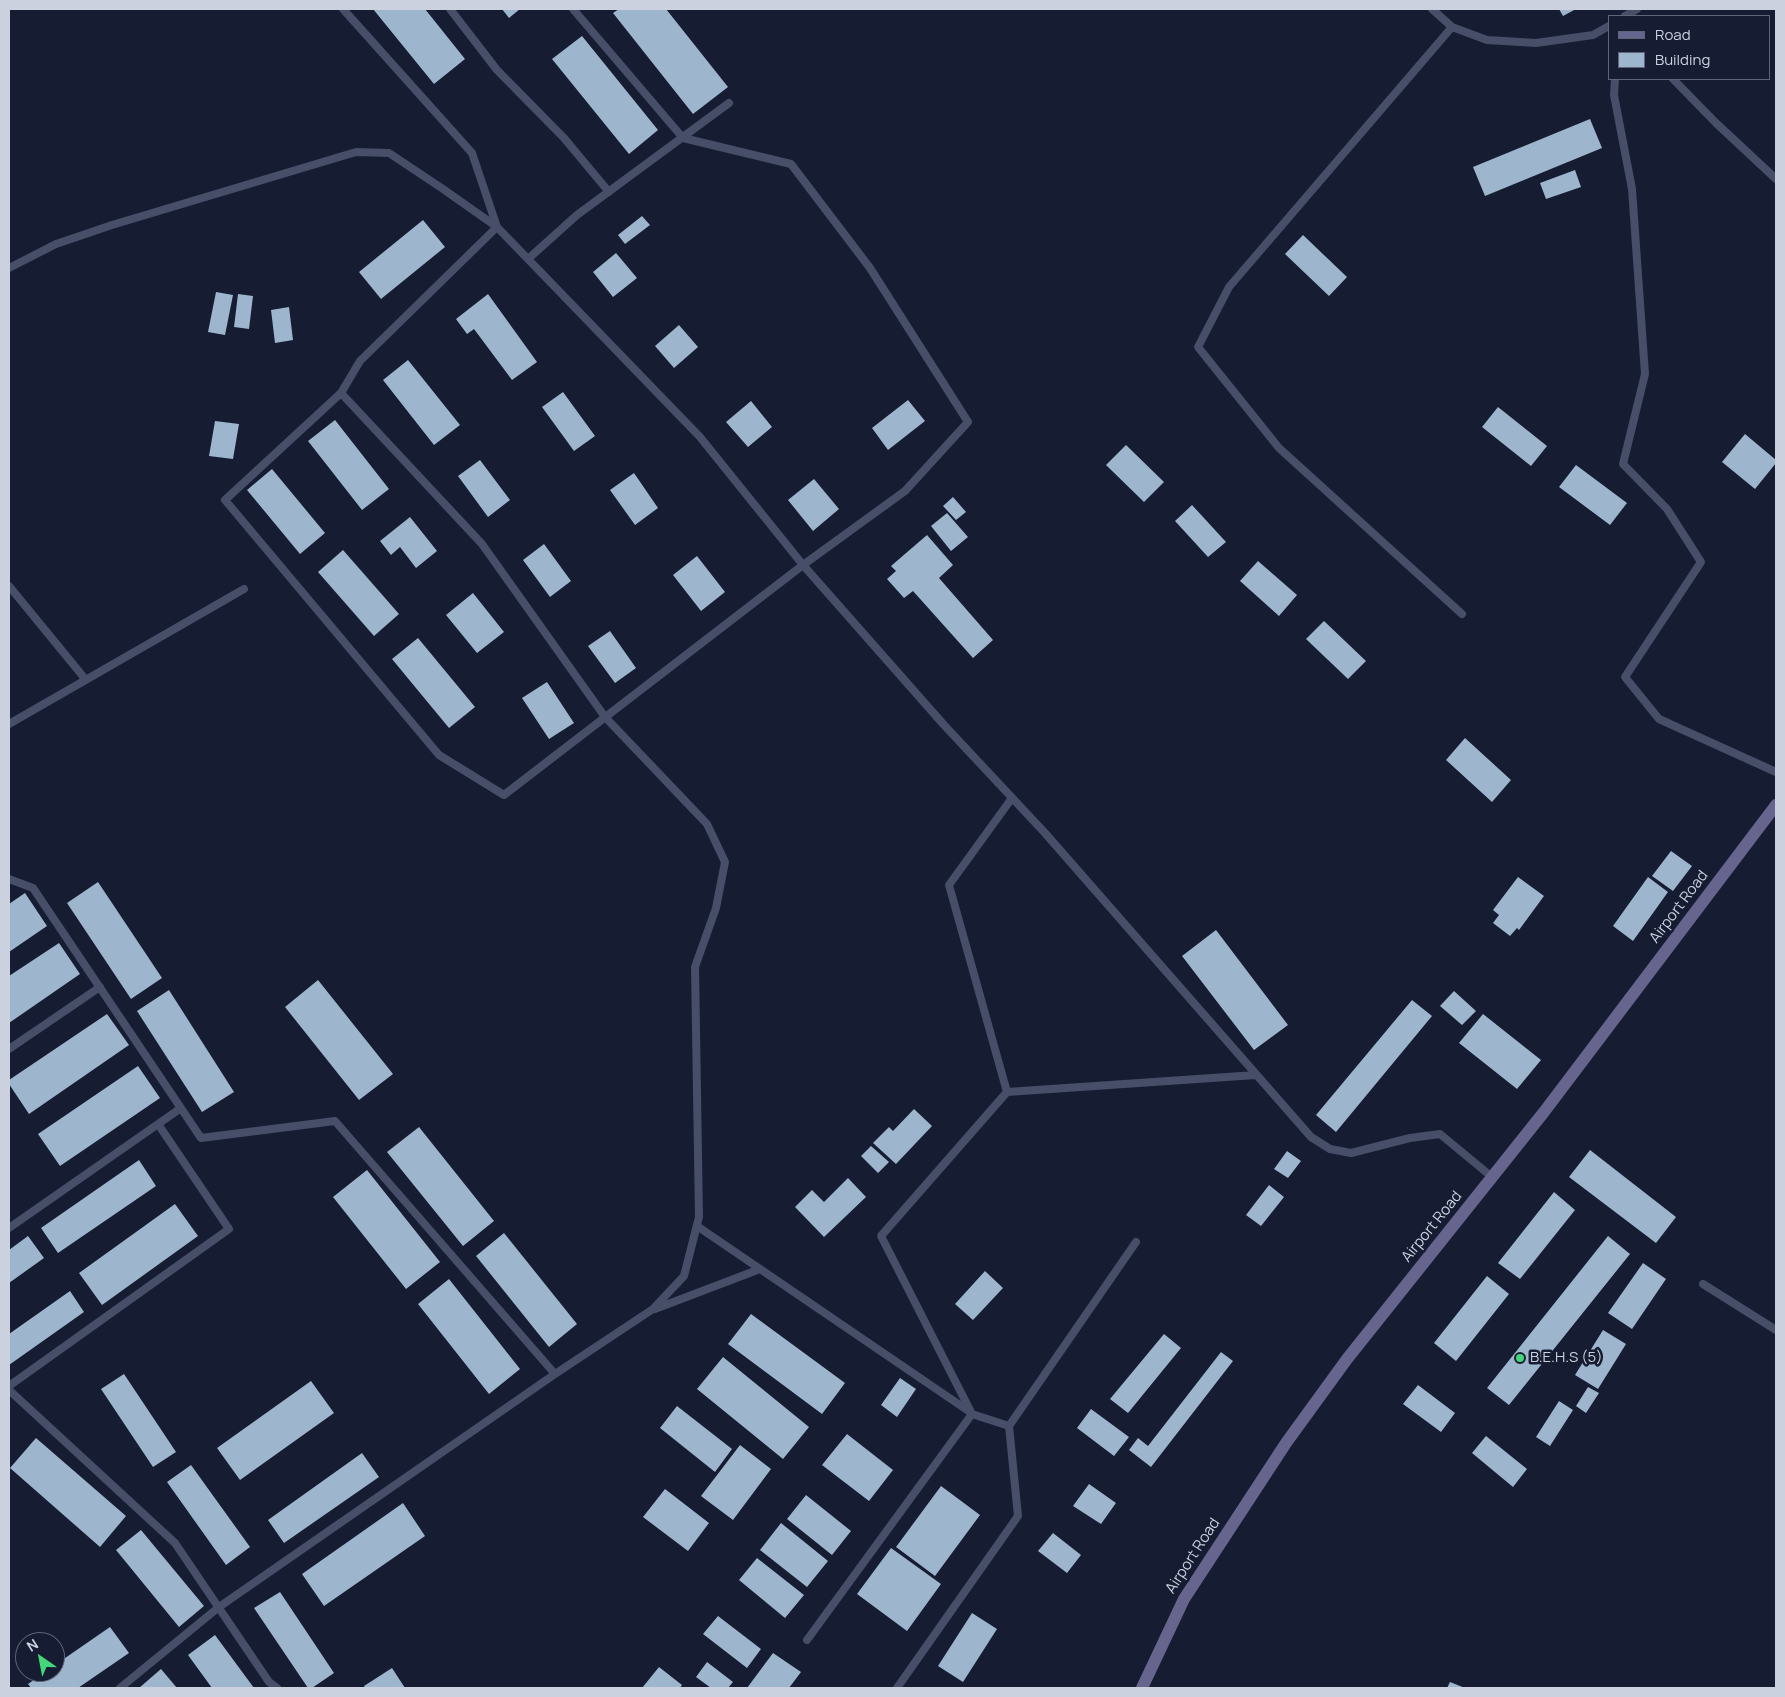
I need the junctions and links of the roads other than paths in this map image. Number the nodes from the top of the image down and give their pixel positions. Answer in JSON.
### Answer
{"nodes":[{"id":1,"x":343,"y":9,"type":"edge"},
{"id":2,"x":450,"y":9,"type":"edge"},
{"id":3,"x":573,"y":9,"type":"edge"},
{"id":4,"x":1432,"y":9,"type":"edge"},
{"id":5,"x":1452,"y":27,"type":"junction"},
{"id":6,"x":1608,"y":27,"type":"edge"},
{"id":7,"x":1615,"y":80,"type":"edge"},
{"id":8,"x":1674,"y":80,"type":"edge"},
{"id":9,"x":729,"y":104,"type":"dead end"},
{"id":10,"x":683,"y":138,"type":"junction"},
{"id":11,"x":1776,"y":179,"type":"edge"},
{"id":12,"x":610,"y":192,"type":"junction"},
{"id":13,"x":497,"y":227,"type":"junction"},
{"id":14,"x":528,"y":260,"type":"junction"},
{"id":15,"x":9,"y":268,"type":"edge"},
{"id":16,"x":342,"y":393,"type":"junction"},
{"id":17,"x":803,"y":565,"type":"junction"},
{"id":18,"x":9,"y":586,"type":"edge"},
{"id":19,"x":244,"y":589,"type":"dead end"},
{"id":20,"x":1462,"y":614,"type":"dead end"},
{"id":21,"x":86,"y":680,"type":"junction"},
{"id":22,"x":605,"y":717,"type":"junction"},
{"id":23,"x":9,"y":724,"type":"edge"},
{"id":24,"x":1776,"y":772,"type":"edge"},
{"id":25,"x":1012,"y":798,"type":"junction"},
{"id":26,"x":1776,"y":805,"type":"edge"},
{"id":27,"x":9,"y":880,"type":"edge"},
{"id":28,"x":100,"y":987,"type":"junction"},
{"id":29,"x":9,"y":1049,"type":"edge"},
{"id":30,"x":1256,"y":1075,"type":"junction"},
{"id":31,"x":1007,"y":1092,"type":"junction"},
{"id":32,"x":181,"y":1108,"type":"junction"},
{"id":33,"x":158,"y":1124,"type":"junction"},
{"id":34,"x":1492,"y":1177,"type":"junction"},
{"id":35,"x":697,"y":1226,"type":"junction"},
{"id":36,"x":9,"y":1228,"type":"edge"},
{"id":37,"x":1136,"y":1242,"type":"dead end"},
{"id":38,"x":760,"y":1268,"type":"junction"},
{"id":39,"x":1703,"y":1284,"type":"dead end"},
{"id":40,"x":653,"y":1309,"type":"junction"},
{"id":41,"x":1776,"y":1330,"type":"edge"},
{"id":42,"x":555,"y":1374,"type":"junction"},
{"id":43,"x":9,"y":1386,"type":"edge"},
{"id":44,"x":9,"y":1390,"type":"edge"},
{"id":45,"x":972,"y":1414,"type":"junction"},
{"id":46,"x":1009,"y":1426,"type":"junction"},
{"id":47,"x":219,"y":1607,"type":"junction"},
{"id":48,"x":807,"y":1640,"type":"dead end"},
{"id":49,"x":120,"y":1688,"type":"edge"},
{"id":50,"x":277,"y":1688,"type":"edge"},
{"id":51,"x":897,"y":1688,"type":"edge"},
{"id":52,"x":1142,"y":1688,"type":"edge"}],
"edges":[{"from":1,"to":13,"type":"lane"},
{"from":2,"to":12,"type":"lane"},
{"from":3,"to":10,"type":"lane"},
{"from":4,"to":5,"type":"lane"},
{"from":5,"to":6,"type":"lane"},
{"from":5,"to":20,"type":"lane"},
{"from":7,"to":24,"type":"lane"},
{"from":8,"to":11,"type":"lane"},
{"from":9,"to":10,"type":"lane"},
{"from":10,"to":12,"type":"lane"},
{"from":10,"to":17,"type":"lane"},
{"from":12,"to":14,"type":"lane"},
{"from":13,"to":14,"type":"lane"},
{"from":13,"to":15,"type":"lane"},
{"from":13,"to":16,"type":"lane"},
{"from":14,"to":17,"type":"lane"},
{"from":16,"to":22,"type":"lane"},
{"from":16,"to":22,"type":"lane"},
{"from":17,"to":22,"type":"lane"},
{"from":17,"to":25,"type":"lane"},
{"from":18,"to":21,"type":"lane"},
{"from":19,"to":21,"type":"lane"},
{"from":21,"to":23,"type":"lane"},
{"from":22,"to":35,"type":"lane"},
{"from":25,"to":30,"type":"lane"},
{"from":25,"to":31,"type":"lane"},
{"from":26,"to":34,"type":"main road","name":"Airport Road"},
{"from":27,"to":28,"type":"lane"},
{"from":28,"to":29,"type":"lane"},
{"from":28,"to":32,"type":"lane"},
{"from":30,"to":31,"type":"lane"},
{"from":30,"to":34,"type":"lane"},
{"from":31,"to":45,"type":"lane"},
{"from":32,"to":33,"type":"lane"},
{"from":32,"to":42,"type":"lane"},
{"from":33,"to":36,"type":"lane"},
{"from":33,"to":43,"type":"lane"},
{"from":34,"to":52,"type":"main road","name":"Airport Road"},
{"from":35,"to":38,"type":"lane"},
{"from":35,"to":40,"type":"lane"},
{"from":37,"to":46,"type":"lane"},
{"from":38,"to":40,"type":"lane"},
{"from":38,"to":45,"type":"lane"},
{"from":39,"to":41,"type":"lane"},
{"from":40,"to":42,"type":"lane"},
{"from":42,"to":47,"type":"lane"},
{"from":44,"to":47,"type":"lane"},
{"from":45,"to":46,"type":"lane"},
{"from":45,"to":48,"type":"lane"},
{"from":46,"to":51,"type":"lane"},
{"from":47,"to":49,"type":"lane"},
{"from":47,"to":50,"type":"lane"}]}
